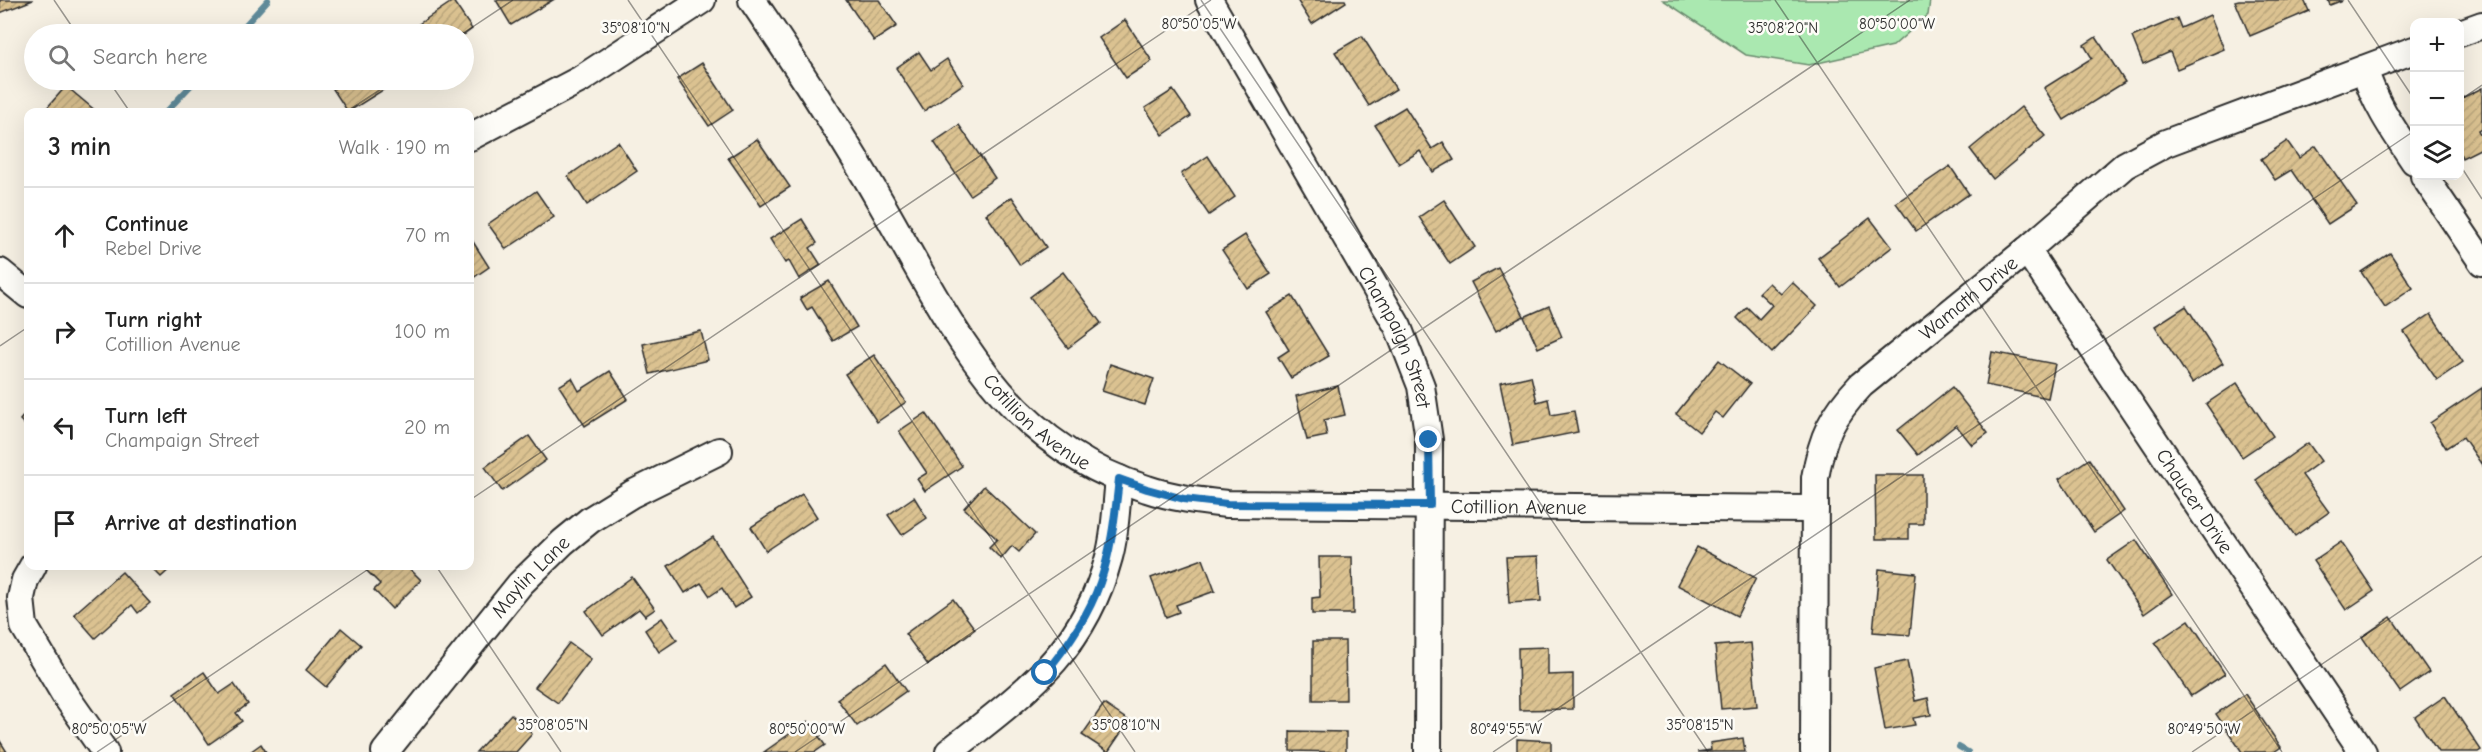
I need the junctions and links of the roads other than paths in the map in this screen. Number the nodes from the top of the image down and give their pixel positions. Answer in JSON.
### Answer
{"nodes":[{"id":1,"x":702,"y":0,"type":"edge"},
{"id":2,"x":752,"y":0,"type":"edge"},
{"id":3,"x":1209,"y":0,"type":"edge"},
{"id":4,"x":2482,"y":25,"type":"edge"},
{"id":5,"x":2464,"y":32,"type":"edge"},
{"id":6,"x":2410,"y":52,"type":"edge"},
{"id":7,"x":2364,"y":69,"type":"junction"},
{"id":8,"x":474,"y":135,"type":"edge"},
{"id":9,"x":2410,"y":154,"type":"edge"},
{"id":10,"x":2427,"y":180,"type":"edge"},
{"id":11,"x":2027,"y":250,"type":"junction"},
{"id":12,"x":2482,"y":262,"type":"edge"},
{"id":13,"x":0,"y":272,"type":"edge"},
{"id":14,"x":24,"y":293,"type":"edge"},
{"id":15,"x":719,"y":451,"type":"dead end"},
{"id":16,"x":1119,"y":479,"type":"junction"},
{"id":17,"x":1430,"y":505,"type":"junction"},
{"id":18,"x":1815,"y":508,"type":"junction"},
{"id":19,"x":31,"y":570,"type":"edge"},
{"id":20,"x":105,"y":752,"type":"edge"},
{"id":21,"x":385,"y":752,"type":"edge"},
{"id":22,"x":949,"y":752,"type":"edge"},
{"id":23,"x":1428,"y":752,"type":"edge"},
{"id":24,"x":1814,"y":752,"type":"edge"},
{"id":25,"x":2362,"y":752,"type":"edge"}],
"edges":[{"from":1,"to":8,"type":"street"},
{"from":2,"to":16,"type":"street","name":"Cotillion Avenue"},
{"from":3,"to":17,"type":"street","name":"Champaign Street"},
{"from":4,"to":5,"type":"street"},
{"from":6,"to":7,"type":"street","name":"Wamath Drive"},
{"from":7,"to":9,"type":"street"},
{"from":7,"to":11,"type":"street","name":"Wamath Drive"},
{"from":10,"to":12,"type":"street"},
{"from":11,"to":18,"type":"street","name":"Wamath Drive"},
{"from":11,"to":25,"type":"street","name":"Chaucer Drive"},
{"from":13,"to":14,"type":"street"},
{"from":15,"to":21,"type":"street","name":"Maylin Lane"},
{"from":16,"to":17,"type":"street","name":"Cotillion Avenue"},
{"from":16,"to":22,"type":"street"},
{"from":17,"to":18,"type":"street","name":"Cotillion Avenue"},
{"from":17,"to":23,"type":"street","name":"Champaign Street"},
{"from":18,"to":24,"type":"street","name":"Wamath Drive"},
{"from":19,"to":20,"type":"street"}]}
